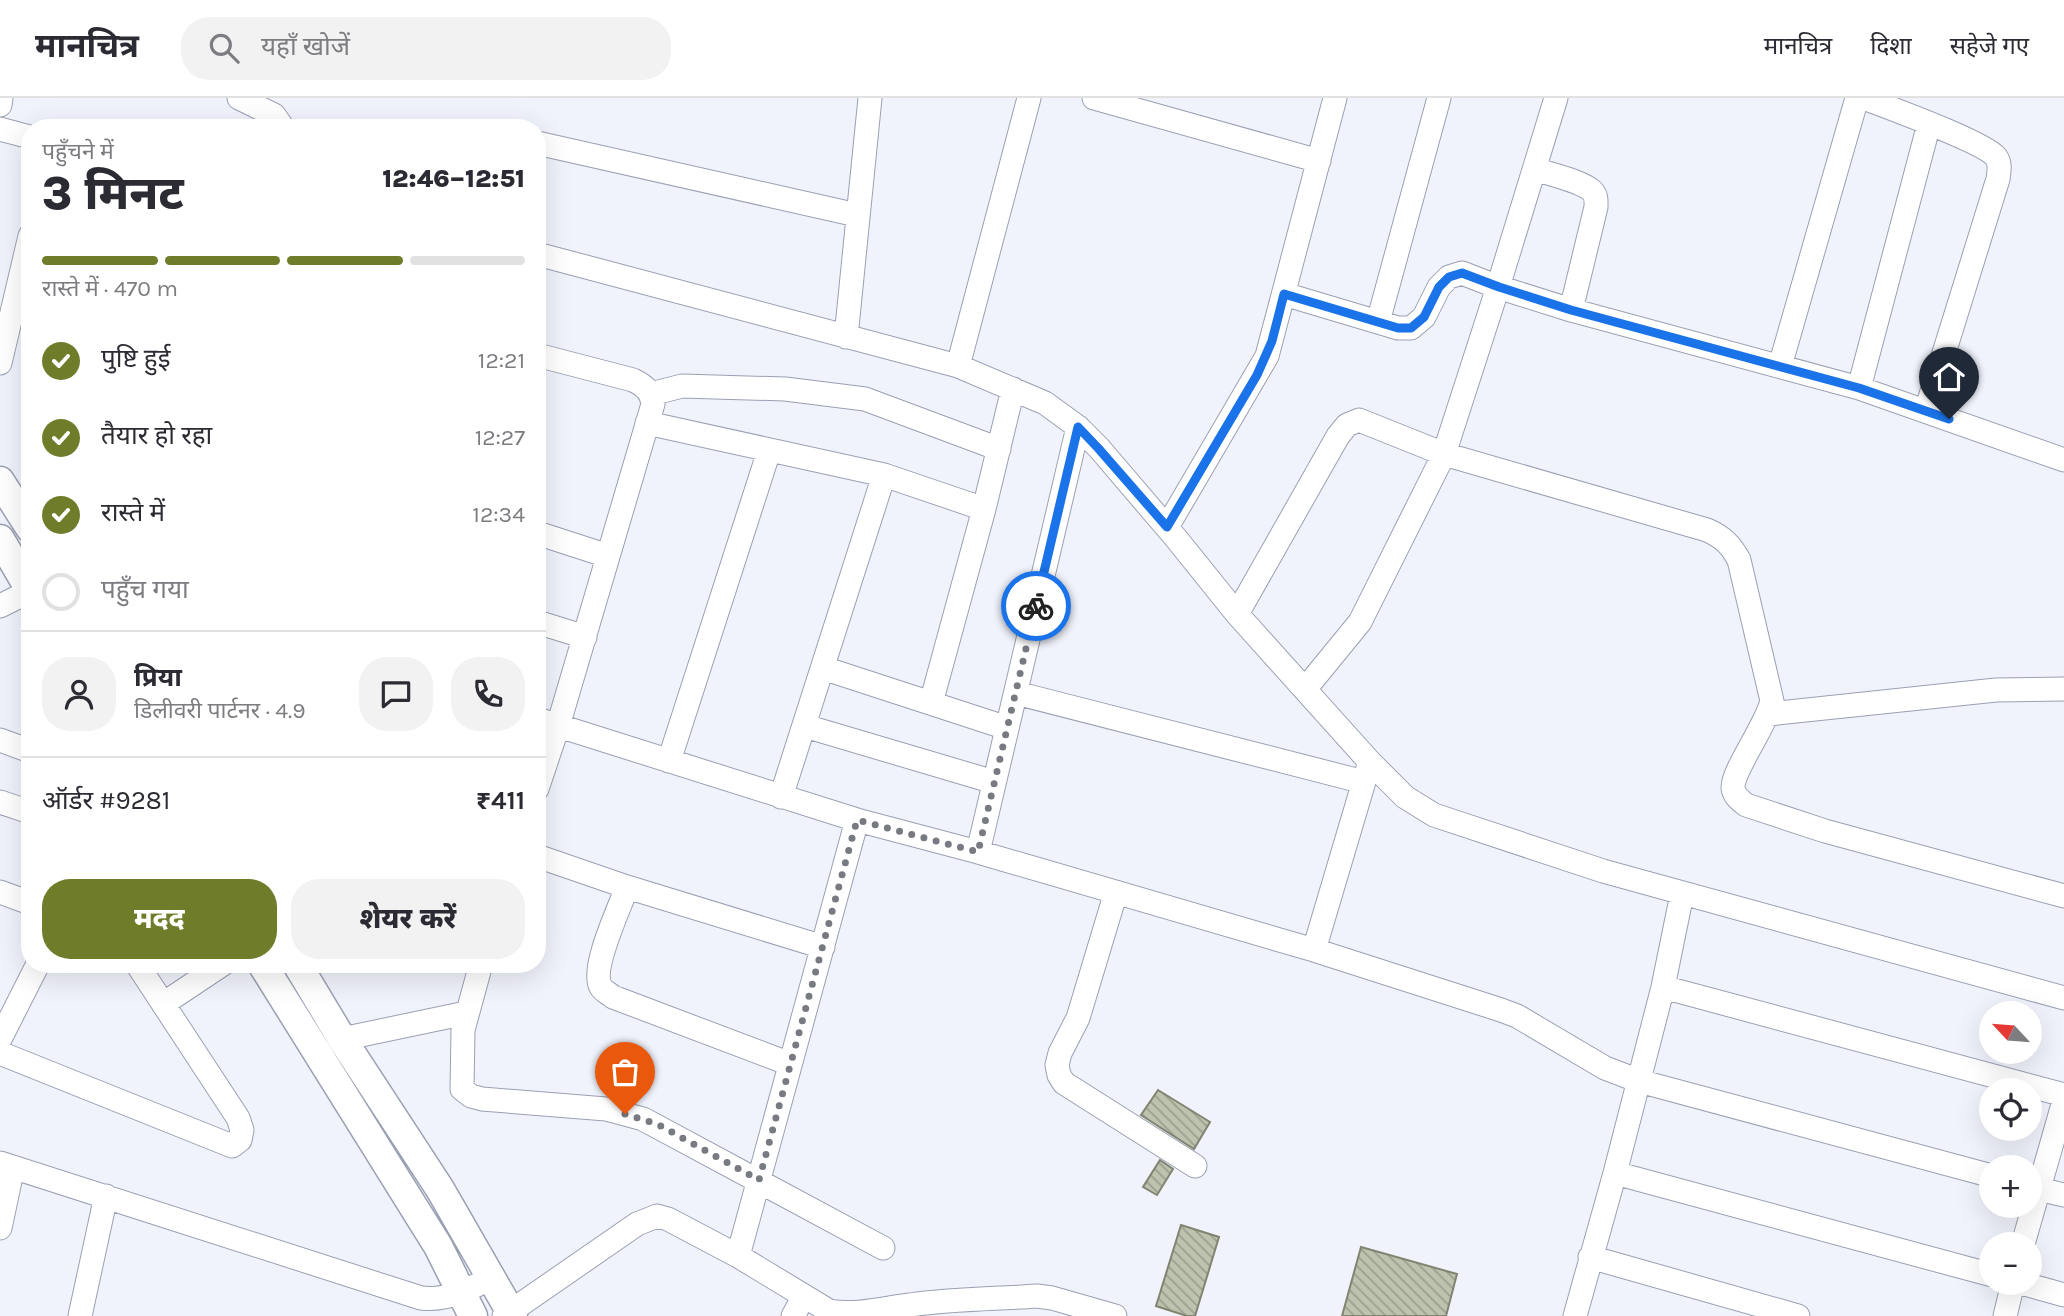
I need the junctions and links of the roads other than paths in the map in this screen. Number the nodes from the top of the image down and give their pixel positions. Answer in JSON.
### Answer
{"nodes":[{"id":1,"x":1,"y":98,"type":"edge"},
{"id":2,"x":239,"y":98,"type":"edge"},
{"id":3,"x":870,"y":98,"type":"edge"},
{"id":4,"x":1029,"y":98,"type":"edge"},
{"id":5,"x":1094,"y":98,"type":"edge"},
{"id":6,"x":1335,"y":98,"type":"edge"},
{"id":7,"x":1439,"y":98,"type":"edge"},
{"id":8,"x":1556,"y":98,"type":"edge"},
{"id":9,"x":1857,"y":98,"type":"edge"},
{"id":10,"x":1864,"y":98,"type":"edge"},
{"id":11,"x":0,"y":104,"type":"edge"},
{"id":12,"x":276,"y":119,"type":"edge"},
{"id":13,"x":1929,"y":124,"type":"junction"},
{"id":14,"x":0,"y":129,"type":"edge"},
{"id":15,"x":21,"y":134,"type":"edge"},
{"id":16,"x":546,"y":145,"type":"edge"},
{"id":17,"x":1319,"y":161,"type":"junction"},
{"id":18,"x":1535,"y":169,"type":"junction"},
{"id":19,"x":857,"y":215,"type":"junction"},
{"id":20,"x":546,"y":256,"type":"edge"},
{"id":21,"x":21,"y":274,"type":"edge"},
{"id":22,"x":1499,"y":287,"type":"junction"},
{"id":23,"x":1284,"y":294,"type":"junction"},
{"id":24,"x":1571,"y":310,"type":"junction"},
{"id":25,"x":1378,"y":322,"type":"junction"},
{"id":26,"x":845,"y":337,"type":"junction"},
{"id":27,"x":546,"y":357,"type":"edge"},
{"id":28,"x":0,"y":363,"type":"edge"},
{"id":29,"x":958,"y":366,"type":"junction"},
{"id":30,"x":1780,"y":366,"type":"junction"},
{"id":31,"x":1859,"y":388,"type":"junction"},
{"id":32,"x":1013,"y":389,"type":"junction"},
{"id":33,"x":651,"y":394,"type":"junction"},
{"id":34,"x":1926,"y":411,"type":"junction"},
{"id":35,"x":647,"y":423,"type":"junction"},
{"id":36,"x":1078,"y":427,"type":"junction"},
{"id":37,"x":999,"y":449,"type":"junction"},
{"id":38,"x":769,"y":452,"type":"junction"},
{"id":39,"x":1444,"y":454,"type":"junction"},
{"id":40,"x":2064,"y":460,"type":"edge"},
{"id":41,"x":884,"y":475,"type":"junction"},
{"id":42,"x":0,"y":481,"type":"edge"},
{"id":43,"x":984,"y":509,"type":"junction"},
{"id":44,"x":21,"y":514,"type":"edge"},
{"id":45,"x":1167,"y":527,"type":"junction"},
{"id":46,"x":546,"y":536,"type":"edge"},
{"id":47,"x":0,"y":539,"type":"edge"},
{"id":48,"x":608,"y":555,"type":"junction"},
{"id":49,"x":21,"y":575,"type":"edge"},
{"id":50,"x":21,"y":595,"type":"edge"},
{"id":51,"x":0,"y":606,"type":"edge"},
{"id":52,"x":1237,"y":614,"type":"junction"},
{"id":53,"x":546,"y":625,"type":"edge"},
{"id":54,"x":585,"y":637,"type":"junction"},
{"id":55,"x":823,"y":668,"type":"junction"},
{"id":56,"x":1306,"y":688,"type":"junction"},
{"id":57,"x":2064,"y":689,"type":"edge"},
{"id":58,"x":1016,"y":693,"type":"junction"},
{"id":59,"x":931,"y":703,"type":"junction"},
{"id":60,"x":1769,"y":713,"type":"junction"},
{"id":61,"x":548,"y":723,"type":"edge"},
{"id":62,"x":804,"y":726,"type":"junction"},
{"id":63,"x":1007,"y":728,"type":"junction"},
{"id":64,"x":0,"y":740,"type":"edge"},
{"id":65,"x":21,"y":748,"type":"edge"},
{"id":66,"x":669,"y":761,"type":"junction"},
{"id":67,"x":1367,"y":772,"type":"junction"},
{"id":68,"x":994,"y":782,"type":"junction"},
{"id":69,"x":781,"y":797,"type":"junction"},
{"id":70,"x":0,"y":802,"type":"edge"},
{"id":71,"x":21,"y":809,"type":"edge"},
{"id":72,"x":857,"y":820,"type":"junction"},
{"id":73,"x":978,"y":852,"type":"junction"},
{"id":74,"x":546,"y":859,"type":"edge"},
{"id":75,"x":627,"y":887,"type":"junction"},
{"id":76,"x":0,"y":891,"type":"edge"},
{"id":77,"x":1116,"y":892,"type":"junction"},
{"id":78,"x":1682,"y":894,"type":"junction"},
{"id":79,"x":2064,"y":896,"type":"edge"},
{"id":80,"x":21,"y":899,"type":"edge"},
{"id":81,"x":823,"y":947,"type":"junction"},
{"id":82,"x":1314,"y":950,"type":"junction"},
{"id":83,"x":33,"y":973,"type":"edge"},
{"id":84,"x":143,"y":973,"type":"edge"},
{"id":85,"x":210,"y":973,"type":"edge"},
{"id":86,"x":268,"y":973,"type":"edge"},
{"id":87,"x":302,"y":973,"type":"edge"},
{"id":88,"x":478,"y":973,"type":"edge"},
{"id":89,"x":1662,"y":987,"type":"junction"},
{"id":90,"x":2064,"y":998,"type":"edge"},
{"id":91,"x":163,"y":1004,"type":"junction"},
{"id":92,"x":466,"y":1013,"type":"junction"},
{"id":93,"x":0,"y":1039,"type":"edge"},
{"id":94,"x":342,"y":1039,"type":"junction"},
{"id":95,"x":0,"y":1054,"type":"edge"},
{"id":96,"x":790,"y":1064,"type":"junction"},
{"id":97,"x":1639,"y":1081,"type":"junction"},
{"id":98,"x":2064,"y":1095,"type":"edge"},
{"id":99,"x":2064,"y":1101,"type":"edge"},
{"id":100,"x":6,"y":1165,"type":"edge"},
{"id":101,"x":2042,"y":1165,"type":"edge"},
{"id":102,"x":1195,"y":1166,"type":"dead end"},
{"id":103,"x":1615,"y":1173,"type":"junction"},
{"id":104,"x":1979,"y":1173,"type":"edge"},
{"id":105,"x":759,"y":1180,"type":"junction"},
{"id":106,"x":2042,"y":1190,"type":"edge"},
{"id":107,"x":2064,"y":1195,"type":"edge"},
{"id":108,"x":106,"y":1196,"type":"junction"},
{"id":109,"x":0,"y":1228,"type":"edge"},
{"id":110,"x":883,"y":1248,"type":"dead end"},
{"id":111,"x":738,"y":1256,"type":"junction"},
{"id":112,"x":1590,"y":1257,"type":"junction"},
{"id":113,"x":1979,"y":1271,"type":"edge"},
{"id":114,"x":491,"y":1278,"type":"junction"},
{"id":115,"x":2042,"y":1289,"type":"edge"},
{"id":116,"x":2010,"y":1295,"type":"edge"},
{"id":117,"x":2064,"y":1295,"type":"edge"},
{"id":118,"x":804,"y":1296,"type":"junction"},
{"id":119,"x":448,"y":1306,"type":"edge"},
{"id":120,"x":890,"y":1312,"type":"edge"},
{"id":121,"x":510,"y":1315,"type":"edge"},
{"id":122,"x":80,"y":1316,"type":"edge"},
{"id":123,"x":793,"y":1316,"type":"edge"},
{"id":124,"x":1115,"y":1316,"type":"edge"},
{"id":125,"x":1575,"y":1316,"type":"edge"},
{"id":126,"x":1798,"y":1316,"type":"edge"},
{"id":127,"x":2005,"y":1316,"type":"edge"}],
"edges":[{"from":1,"to":11,"type":"street"},
{"from":2,"to":12,"type":"street"},
{"from":3,"to":19,"type":"street"},
{"from":4,"to":29,"type":"street"},
{"from":5,"to":17,"type":"street"},
{"from":6,"to":17,"type":"street"},
{"from":7,"to":25,"type":"street"},
{"from":8,"to":18,"type":"street"},
{"from":9,"to":30,"type":"street"},
{"from":10,"to":13,"type":"street"},
{"from":13,"to":31,"type":"street"},
{"from":13,"to":34,"type":"street"},
{"from":14,"to":15,"type":"street"},
{"from":16,"to":19,"type":"street"},
{"from":17,"to":23,"type":"street"},
{"from":18,"to":22,"type":"street"},
{"from":18,"to":24,"type":"street"},
{"from":19,"to":26,"type":"street"},
{"from":20,"to":26,"type":"street"},
{"from":21,"to":28,"type":"street"},
{"from":22,"to":24,"type":"street"},
{"from":22,"to":25,"type":"street"},
{"from":22,"to":39,"type":"street"},
{"from":23,"to":25,"type":"street"},
{"from":23,"to":45,"type":"street"},
{"from":24,"to":30,"type":"street"},
{"from":26,"to":29,"type":"street"},
{"from":27,"to":33,"type":"street"},
{"from":29,"to":32,"type":"street"},
{"from":30,"to":31,"type":"street"},
{"from":31,"to":34,"type":"street"},
{"from":32,"to":36,"type":"street"},
{"from":32,"to":37,"type":"street"},
{"from":33,"to":35,"type":"street"},
{"from":33,"to":37,"type":"street"},
{"from":34,"to":40,"type":"street"},
{"from":35,"to":38,"type":"street"},
{"from":35,"to":48,"type":"street"},
{"from":36,"to":45,"type":"street"},
{"from":36,"to":58,"type":"street"},
{"from":37,"to":43,"type":"street"},
{"from":38,"to":41,"type":"street"},
{"from":38,"to":66,"type":"street"},
{"from":39,"to":52,"type":"street"},
{"from":39,"to":56,"type":"street"},
{"from":39,"to":60,"type":"street"},
{"from":41,"to":43,"type":"street"},
{"from":41,"to":55,"type":"street"},
{"from":42,"to":44,"type":"main road"},
{"from":43,"to":59,"type":"street"},
{"from":45,"to":52,"type":"street"},
{"from":46,"to":48,"type":"street"},
{"from":47,"to":49,"type":"main road"},
{"from":48,"to":54,"type":"street"},
{"from":50,"to":51,"type":"street"},
{"from":52,"to":56,"type":"street"},
{"from":53,"to":54,"type":"street"},
{"from":54,"to":61,"type":"street"},
{"from":55,"to":59,"type":"street"},
{"from":55,"to":62,"type":"street"},
{"from":56,"to":67,"type":"street"},
{"from":57,"to":60,"type":"street"},
{"from":58,"to":63,"type":"street"},
{"from":58,"to":67,"type":"street"},
{"from":59,"to":63,"type":"street"},
{"from":60,"to":79,"type":"street"},
{"from":61,"to":66,"type":"street"},
{"from":62,"to":68,"type":"street"},
{"from":62,"to":69,"type":"street"},
{"from":63,"to":68,"type":"street"},
{"from":64,"to":65,"type":"street"},
{"from":66,"to":69,"type":"street"},
{"from":67,"to":78,"type":"street"},
{"from":67,"to":82,"type":"street"},
{"from":68,"to":73,"type":"street"},
{"from":69,"to":72,"type":"street"},
{"from":70,"to":71,"type":"street"},
{"from":72,"to":73,"type":"street"},
{"from":72,"to":81,"type":"street"},
{"from":73,"to":77,"type":"street"},
{"from":74,"to":75,"type":"street"},
{"from":75,"to":81,"type":"street"},
{"from":75,"to":96,"type":"street"},
{"from":76,"to":80,"type":"street"},
{"from":77,"to":82,"type":"street"},
{"from":77,"to":102,"type":"street"},
{"from":78,"to":89,"type":"street"},
{"from":78,"to":90,"type":"street"},
{"from":81,"to":96,"type":"street"},
{"from":82,"to":97,"type":"street"},
{"from":83,"to":93,"type":"street"},
{"from":84,"to":91,"type":"street"},
{"from":85,"to":91,"type":"street"},
{"from":86,"to":119,"type":"main road"},
{"from":87,"to":94,"type":"main road"},
{"from":88,"to":92,"type":"street"},
{"from":89,"to":97,"type":"street"},
{"from":89,"to":98,"type":"street"},
{"from":91,"to":95,"type":"street"},
{"from":92,"to":94,"type":"street"},
{"from":92,"to":105,"type":"street"},
{"from":94,"to":114,"type":"main road"},
{"from":96,"to":105,"type":"street"},
{"from":97,"to":103,"type":"street"},
{"from":97,"to":104,"type":"street"},
{"from":99,"to":101,"type":"street"},
{"from":100,"to":108,"type":"street"},
{"from":100,"to":109,"type":"street"},
{"from":103,"to":112,"type":"street"},
{"from":103,"to":113,"type":"street"},
{"from":105,"to":110,"type":"street"},
{"from":105,"to":111,"type":"street"},
{"from":106,"to":107,"type":"street"},
{"from":108,"to":119,"type":"street"},
{"from":108,"to":122,"type":"street"},
{"from":111,"to":118,"type":"street"},
{"from":111,"to":121,"type":"street"},
{"from":112,"to":125,"type":"street"},
{"from":112,"to":126,"type":"street"},
{"from":114,"to":119,"type":"street"},
{"from":114,"to":121,"type":"main road"},
{"from":115,"to":117,"type":"street"},
{"from":116,"to":127,"type":"street"},
{"from":118,"to":120,"type":"street"},
{"from":118,"to":123,"type":"street"},
{"from":120,"to":124,"type":"street"}]}
